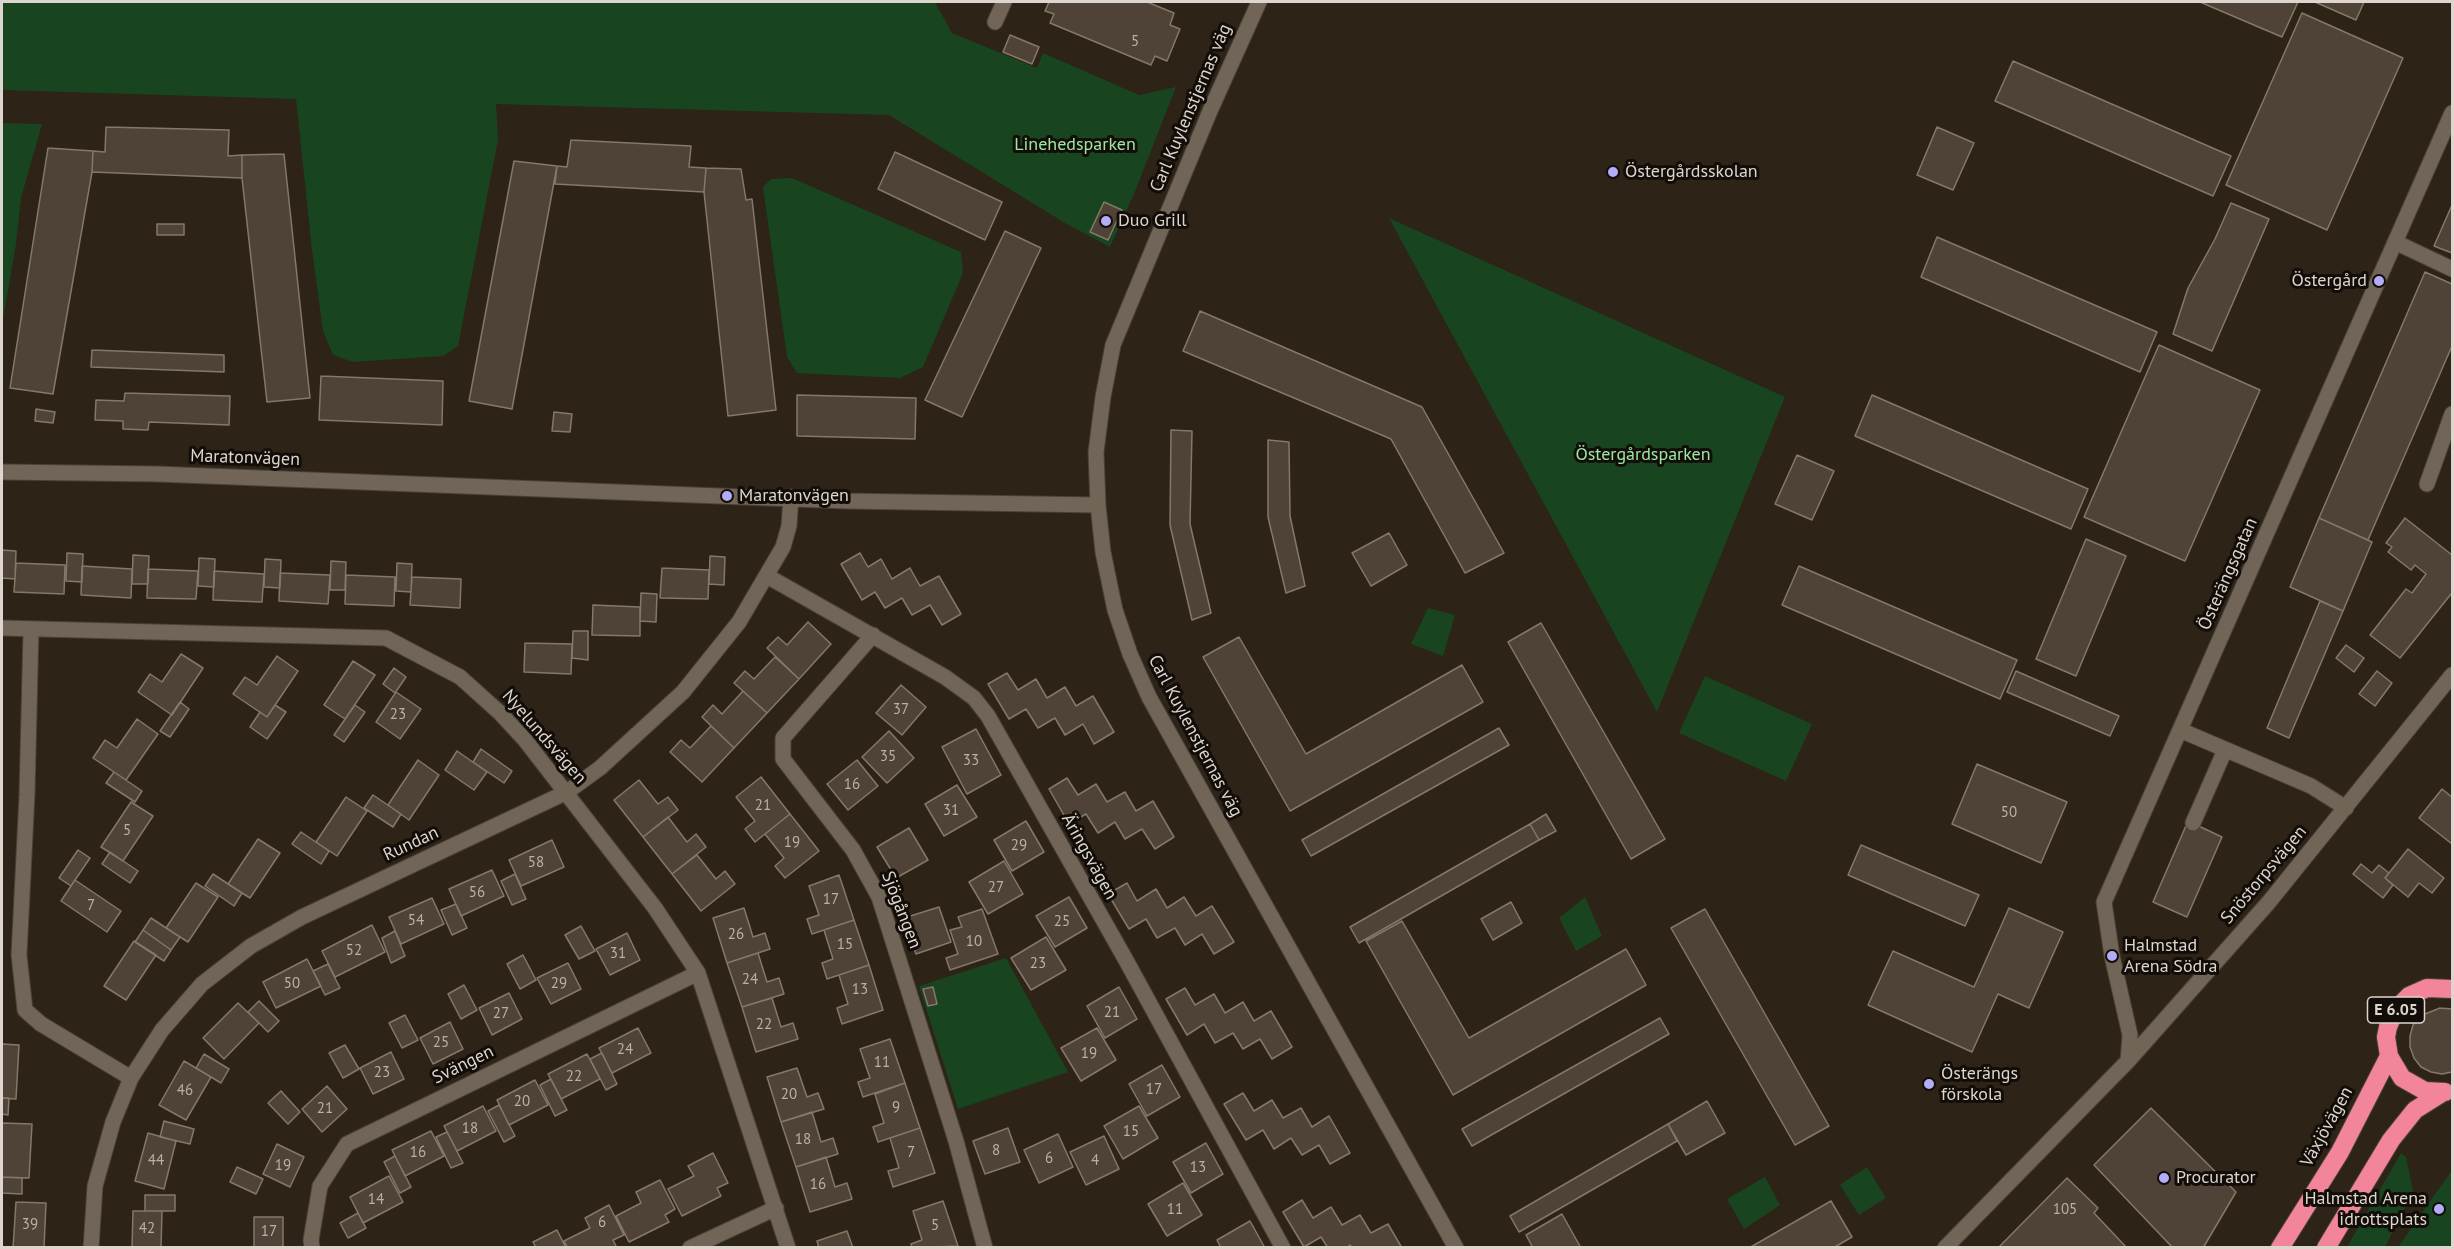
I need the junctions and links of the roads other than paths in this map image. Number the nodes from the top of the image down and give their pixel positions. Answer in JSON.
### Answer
{"nodes":[{"id":1,"x":1004,"y":2,"type":"edge"},
{"id":2,"x":1259,"y":2,"type":"edge"},
{"id":3,"x":995,"y":22,"type":"dead end"},
{"id":4,"x":2452,"y":113,"type":"edge"},
{"id":5,"x":2396,"y":242,"type":"junction"},
{"id":6,"x":2452,"y":268,"type":"edge"},
{"id":7,"x":2452,"y":414,"type":"edge"},
{"id":8,"x":2,"y":472,"type":"edge"},
{"id":9,"x":2427,"y":484,"type":"dead end"},
{"id":10,"x":791,"y":497,"type":"junction"},
{"id":11,"x":1098,"y":505,"type":"junction"},
{"id":12,"x":767,"y":576,"type":"junction"},
{"id":13,"x":2,"y":628,"type":"edge"},
{"id":14,"x":30,"y":630,"type":"junction"},
{"id":15,"x":873,"y":635,"type":"junction"},
{"id":16,"x":2452,"y":675,"type":"edge"},
{"id":17,"x":2180,"y":730,"type":"junction"},
{"id":18,"x":2225,"y":750,"type":"junction"},
{"id":19,"x":567,"y":792,"type":"junction"},
{"id":20,"x":2346,"y":808,"type":"junction"},
{"id":21,"x":2193,"y":824,"type":"dead end"},
{"id":22,"x":698,"y":973,"type":"junction"},
{"id":23,"x":2447,"y":984,"type":"edge"},
{"id":24,"x":2389,"y":1056,"type":"junction"},
{"id":25,"x":2128,"y":1061,"type":"junction"},
{"id":26,"x":131,"y":1077,"type":"junction"},
{"id":27,"x":2447,"y":1092,"type":"edge"},
{"id":28,"x":776,"y":1208,"type":"junction"},
{"id":29,"x":91,"y":1248,"type":"edge"},
{"id":30,"x":312,"y":1248,"type":"edge"},
{"id":31,"x":690,"y":1248,"type":"edge"},
{"id":32,"x":788,"y":1248,"type":"edge"},
{"id":33,"x":985,"y":1248,"type":"edge"},
{"id":34,"x":1282,"y":1248,"type":"edge"},
{"id":35,"x":1456,"y":1248,"type":"edge"},
{"id":36,"x":1945,"y":1248,"type":"edge"},
{"id":37,"x":2280,"y":1248,"type":"edge"},
{"id":38,"x":2326,"y":1248,"type":"edge"}],
"edges":[{"from":1,"to":3,"type":"street"},
{"from":2,"to":11,"type":"street","name":"Carl Kuylenstjernas väg"},
{"from":4,"to":5,"type":"street","name":"Österängsgatan"},
{"from":5,"to":6,"type":"street"},
{"from":5,"to":17,"type":"street","name":"Österängsgatan"},
{"from":7,"to":9,"type":"street"},
{"from":8,"to":10,"type":"street","name":"Maratonvägen"},
{"from":10,"to":11,"type":"street","name":"Maratonvägen"},
{"from":10,"to":12,"type":"street","name":"Rundan"},
{"from":11,"to":35,"type":"street","name":"Carl Kuylenstjernas väg"},
{"from":12,"to":15,"type":"street","name":"Äringsvägen"},
{"from":12,"to":19,"type":"street","name":"Rundan"},
{"from":13,"to":14,"type":"street","name":"Nyelundsvägen"},
{"from":14,"to":19,"type":"street","name":"Nyelundsvägen"},
{"from":14,"to":26,"type":"street"},
{"from":15,"to":33,"type":"street","name":"Sjögången"},
{"from":15,"to":34,"type":"street","name":"Äringsvägen"},
{"from":16,"to":20,"type":"street","name":"Snöstorpsvägen"},
{"from":17,"to":18,"type":"street"},
{"from":17,"to":25,"type":"street","name":"Österängsgatan"},
{"from":18,"to":20,"type":"street"},
{"from":18,"to":21,"type":"street"},
{"from":19,"to":22,"type":"street","name":"Nyelundsvägen"},
{"from":19,"to":26,"type":"street","name":"Rundan"},
{"from":20,"to":25,"type":"street","name":"Snöstorpsvägen"},
{"from":22,"to":28,"type":"street","name":"Nyelundsvägen"},
{"from":22,"to":30,"type":"street","name":"Svängen"},
{"from":23,"to":24,"type":"highway","name":"Växjövägen","number":"E 6.05"},
{"from":24,"to":27,"type":"highway"},
{"from":24,"to":37,"type":"highway","name":"Växjövägen"},
{"from":25,"to":36,"type":"street","name":"Snöstorpsvägen"},
{"from":26,"to":29,"type":"street","name":"Rundan"},
{"from":27,"to":38,"type":"highway"},
{"from":28,"to":31,"type":"street"},
{"from":28,"to":32,"type":"street","name":"Nyelundsvägen"}]}
